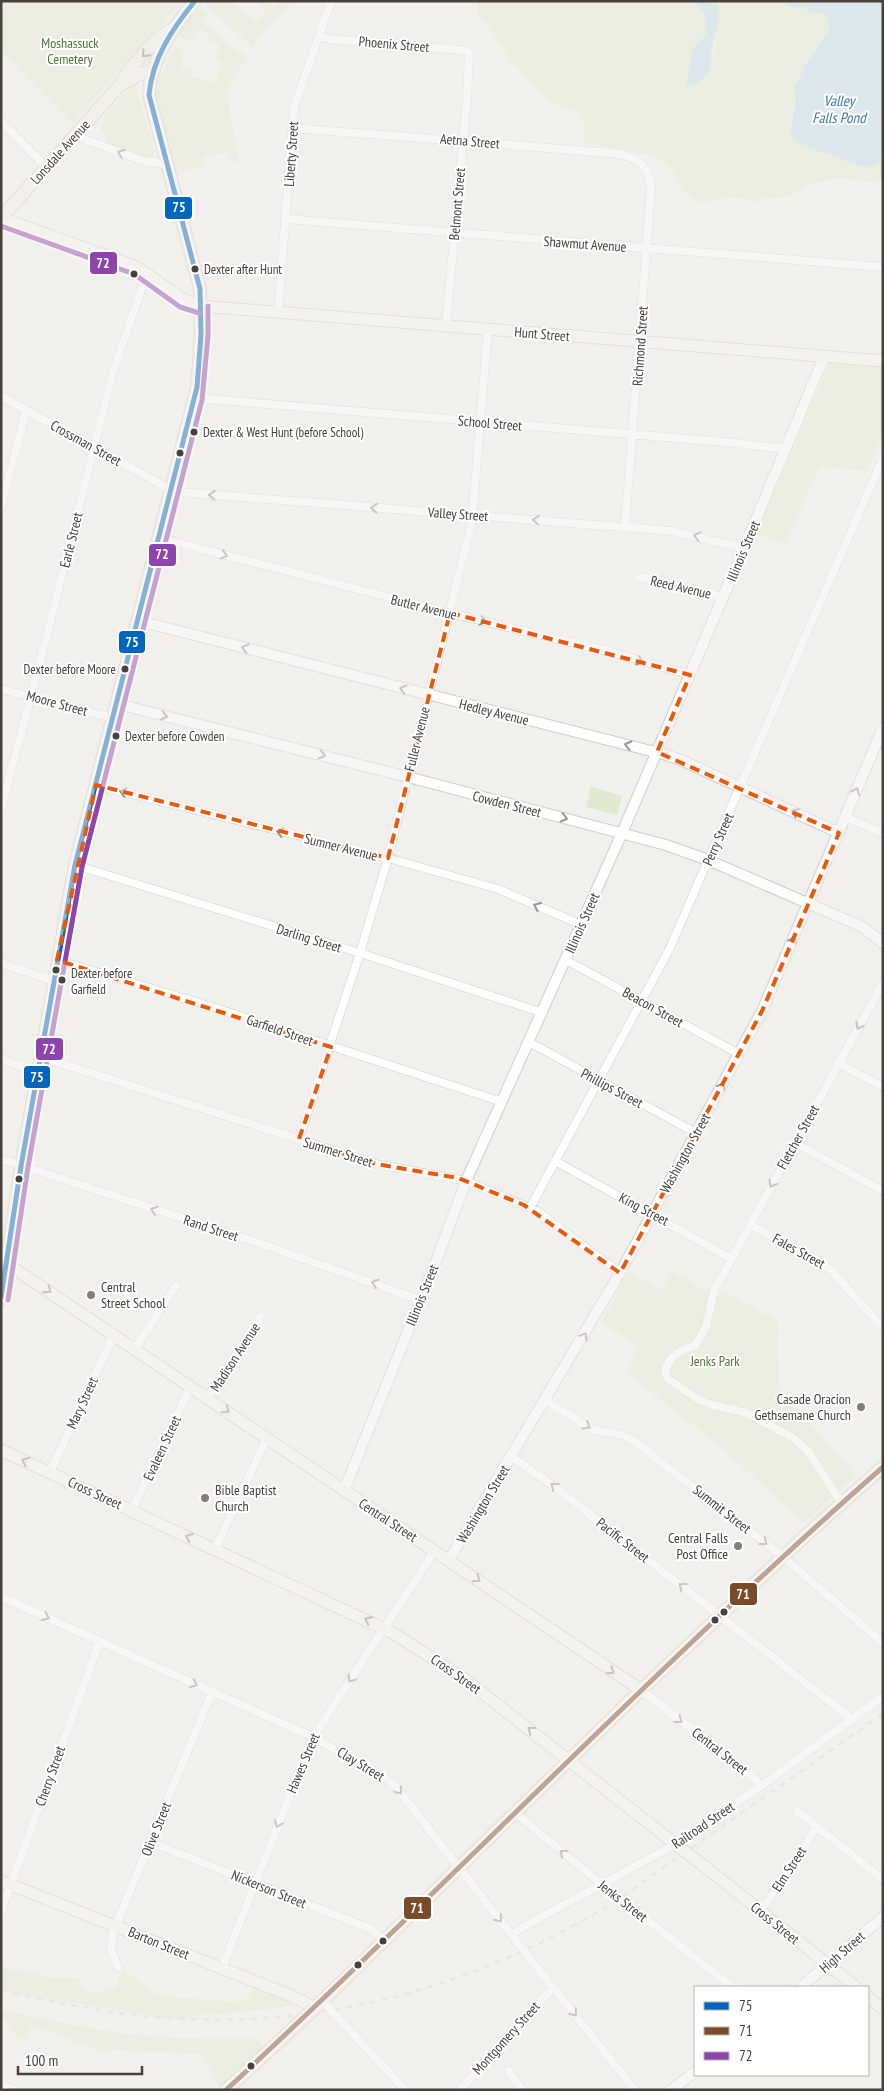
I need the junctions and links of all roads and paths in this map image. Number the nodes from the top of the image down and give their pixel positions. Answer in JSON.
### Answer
{"nodes":[{"id":1,"x":195,"y":1,"type":"edge"},
{"id":2,"x":331,"y":1,"type":"edge"},
{"id":3,"x":175,"y":26,"type":"junction"},
{"id":4,"x":319,"y":36,"type":"junction"},
{"id":5,"x":469,"y":53,"type":"joint"},
{"id":6,"x":154,"y":71,"type":"junction"},
{"id":7,"x":120,"y":85,"type":"junction"},
{"id":8,"x":1,"y":121,"type":"edge"},
{"id":9,"x":292,"y":128,"type":"junction"},
{"id":10,"x":76,"y":134,"type":"junction"},
{"id":11,"x":462,"y":141,"type":"junction"},
{"id":12,"x":167,"y":165,"type":"junction"},
{"id":13,"x":46,"y":167,"type":"junction"},
{"id":14,"x":643,"y":167,"type":"joint"},
{"id":15,"x":2,"y":218,"type":"edge"},
{"id":16,"x":286,"y":219,"type":"junction"},
{"id":17,"x":455,"y":234,"type":"junction"},
{"id":18,"x":647,"y":249,"type":"junction"},
{"id":19,"x":883,"y":267,"type":"edge"},
{"id":20,"x":147,"y":273,"type":"junction"},
{"id":21,"x":202,"y":306,"type":"junction"},
{"id":22,"x":278,"y":313,"type":"junction"},
{"id":23,"x":446,"y":326,"type":"junction"},
{"id":24,"x":488,"y":329,"type":"junction"},
{"id":25,"x":640,"y":342,"type":"junction"},
{"id":26,"x":824,"y":356,"type":"junction"},
{"id":27,"x":883,"y":361,"type":"edge"},
{"id":28,"x":1,"y":396,"type":"edge"},
{"id":29,"x":195,"y":398,"type":"junction"},
{"id":30,"x":26,"y":410,"type":"junction"},
{"id":31,"x":481,"y":423,"type":"junction"},
{"id":32,"x":633,"y":435,"type":"junction"},
{"id":33,"x":94,"y":447,"type":"junction"},
{"id":34,"x":786,"y":449,"type":"junction"},
{"id":35,"x":883,"y":458,"type":"edge"},
{"id":36,"x":171,"y":490,"type":"junction"},
{"id":37,"x":1,"y":508,"type":"edge"},
{"id":38,"x":473,"y":515,"type":"junction"},
{"id":39,"x":625,"y":527,"type":"junction"},
{"id":40,"x":159,"y":538,"type":"junction"},
{"id":41,"x":744,"y":548,"type":"junction"},
{"id":42,"x":640,"y":577,"type":"dead end"},
{"id":43,"x":722,"y":597,"type":"junction"},
{"id":44,"x":450,"y":613,"type":"junction"},
{"id":45,"x":139,"y":621,"type":"junction"},
{"id":46,"x":690,"y":675,"type":"junction"},
{"id":47,"x":1,"y":689,"type":"edge"},
{"id":48,"x":428,"y":695,"type":"junction"},
{"id":49,"x":31,"y":696,"type":"junction"},
{"id":50,"x":117,"y":704,"type":"junction"},
{"id":51,"x":113,"y":718,"type":"junction"},
{"id":52,"x":882,"y":733,"type":"edge"},
{"id":53,"x":656,"y":752,"type":"junction"},
{"id":54,"x":408,"y":777,"type":"junction"},
{"id":55,"x":96,"y":785,"type":"junction"},
{"id":56,"x":740,"y":788,"type":"junction"},
{"id":57,"x":1,"y":809,"type":"edge"},
{"id":58,"x":846,"y":817,"type":"junction"},
{"id":59,"x":622,"y":833,"type":"junction"},
{"id":60,"x":839,"y":833,"type":"junction"},
{"id":61,"x":883,"y":833,"type":"edge"},
{"id":62,"x":388,"y":858,"type":"junction"},
{"id":63,"x":708,"y":860,"type":"junction"},
{"id":64,"x":75,"y":865,"type":"junction"},
{"id":65,"x":808,"y":903,"type":"junction"},
{"id":66,"x":582,"y":926,"type":"junction"},
{"id":67,"x":883,"y":944,"type":"edge"},
{"id":68,"x":360,"y":953,"type":"junction"},
{"id":69,"x":57,"y":960,"type":"junction"},
{"id":70,"x":566,"y":960,"type":"junction"},
{"id":71,"x":1,"y":962,"type":"edge"},
{"id":72,"x":54,"y":981,"type":"junction"},
{"id":73,"x":883,"y":983,"type":"edge"},
{"id":74,"x":642,"y":1001,"type":"junction"},
{"id":75,"x":543,"y":1013,"type":"junction"},
{"id":76,"x":529,"y":1042,"type":"junction"},
{"id":77,"x":331,"y":1047,"type":"junction"},
{"id":78,"x":739,"y":1054,"type":"junction"},
{"id":79,"x":41,"y":1057,"type":"junction"},
{"id":80,"x":1,"y":1059,"type":"edge"},
{"id":81,"x":838,"y":1063,"type":"junction"},
{"id":82,"x":38,"y":1072,"type":"junction"},
{"id":83,"x":600,"y":1081,"type":"junction"},
{"id":84,"x":883,"y":1087,"type":"edge"},
{"id":85,"x":502,"y":1102,"type":"junction"},
{"id":86,"x":696,"y":1133,"type":"junction"},
{"id":87,"x":299,"y":1139,"type":"junction"},
{"id":88,"x":795,"y":1143,"type":"junction"},
{"id":89,"x":1,"y":1159,"type":"edge"},
{"id":90,"x":555,"y":1161,"type":"junction"},
{"id":91,"x":21,"y":1166,"type":"junction"},
{"id":92,"x":466,"y":1181,"type":"junction"},
{"id":93,"x":883,"y":1191,"type":"edge"},
{"id":94,"x":530,"y":1208,"type":"junction"},
{"id":95,"x":652,"y":1213,"type":"junction"},
{"id":96,"x":750,"y":1225,"type":"junction"},
{"id":97,"x":5,"y":1258,"type":"edge"},
{"id":98,"x":732,"y":1259,"type":"junction"},
{"id":99,"x":620,"y":1273,"type":"junction"},
{"id":100,"x":176,"y":1286,"type":"dead end"},
{"id":101,"x":1,"y":1299,"type":"edge"},
{"id":102,"x":420,"y":1300,"type":"junction"},
{"id":103,"x":261,"y":1316,"type":"dead end"},
{"id":104,"x":883,"y":1328,"type":"edge"},
{"id":105,"x":114,"y":1334,"type":"junction"},
{"id":106,"x":135,"y":1348,"type":"junction"},
{"id":107,"x":191,"y":1386,"type":"junction"},
{"id":108,"x":208,"y":1398,"type":"junction"},
{"id":109,"x":545,"y":1400,"type":"junction"},
{"id":110,"x":267,"y":1438,"type":"junction"},
{"id":111,"x":1,"y":1450,"type":"edge"},
{"id":112,"x":511,"y":1456,"type":"junction"},
{"id":113,"x":883,"y":1467,"type":"edge"},
{"id":114,"x":50,"y":1472,"type":"junction"},
{"id":115,"x":344,"y":1491,"type":"junction"},
{"id":116,"x":842,"y":1504,"type":"junction"},
{"id":117,"x":132,"y":1510,"type":"junction"},
{"id":118,"x":215,"y":1549,"type":"junction"},
{"id":119,"x":435,"y":1550,"type":"junction"},
{"id":120,"x":784,"y":1557,"type":"junction"},
{"id":121,"x":449,"y":1560,"type":"junction"},
{"id":122,"x":1,"y":1598,"type":"edge"},
{"id":123,"x":720,"y":1616,"type":"junction"},
{"id":124,"x":386,"y":1628,"type":"junction"},
{"id":125,"x":100,"y":1641,"type":"junction"},
{"id":126,"x":883,"y":1643,"type":"edge"},
{"id":127,"x":641,"y":1690,"type":"junction"},
{"id":128,"x":212,"y":1692,"type":"junction"},
{"id":129,"x":883,"y":1696,"type":"edge"},
{"id":130,"x":852,"y":1719,"type":"junction"},
{"id":131,"x":313,"y":1737,"type":"junction"},
{"id":132,"x":569,"y":1761,"type":"junction"},
{"id":133,"x":761,"y":1786,"type":"junction"},
{"id":134,"x":797,"y":1811,"type":"dead end"},
{"id":135,"x":515,"y":1813,"type":"junction"},
{"id":136,"x":816,"y":1826,"type":"junction"},
{"id":137,"x":150,"y":1842,"type":"junction"},
{"id":138,"x":680,"y":1847,"type":"junction"},
{"id":139,"x":458,"y":1869,"type":"junction"},
{"id":140,"x":883,"y":1879,"type":"edge"},
{"id":141,"x":6,"y":1883,"type":"edge"},
{"id":142,"x":255,"y":1883,"type":"junction"},
{"id":143,"x":601,"y":1884,"type":"junction"},
{"id":144,"x":1,"y":1911,"type":"edge"},
{"id":145,"x":760,"y":1911,"type":"junction"},
{"id":146,"x":883,"y":1917,"type":"edge"},
{"id":147,"x":116,"y":1926,"type":"junction"},
{"id":148,"x":512,"y":1936,"type":"junction"},
{"id":149,"x":384,"y":1941,"type":"junction"},
{"id":150,"x":827,"y":1965,"type":"junction"},
{"id":151,"x":118,"y":1967,"type":"dead end"},
{"id":152,"x":222,"y":1968,"type":"junction"},
{"id":153,"x":731,"y":1986,"type":"edge"},
{"id":154,"x":802,"y":1986,"type":"edge"},
{"id":155,"x":855,"y":1986,"type":"edge"},
{"id":156,"x":553,"y":1987,"type":"junction"},
{"id":157,"x":869,"y":1998,"type":"edge"},
{"id":158,"x":320,"y":2006,"type":"junction"},
{"id":159,"x":883,"y":2009,"type":"edge"},
{"id":160,"x":494,"y":2052,"type":"junction"},
{"id":161,"x":500,"y":2060,"type":"dead end"},
{"id":162,"x":509,"y":2071,"type":"dead end"},
{"id":163,"x":694,"y":2073,"type":"edge"},
{"id":164,"x":3,"y":2087,"type":"edge"},
{"id":165,"x":14,"y":2090,"type":"edge"},
{"id":166,"x":226,"y":2090,"type":"edge"},
{"id":167,"x":405,"y":2090,"type":"edge"},
{"id":168,"x":460,"y":2090,"type":"edge"},
{"id":169,"x":523,"y":2090,"type":"edge"},
{"id":170,"x":635,"y":2090,"type":"edge"},
{"id":171,"x":671,"y":2090,"type":"edge"}],
"edges":[{"from":1,"to":3,"type":"main road","name":"Lonsdale Avenue"},
{"from":2,"to":4,"type":"street","name":"Liberty Street"},
{"from":3,"to":6,"type":"main road","name":"Lonsdale Avenue"},
{"from":3,"to":7,"type":"main road","name":"Lonsdale Avenue","one_way":true},
{"from":4,"to":5,"type":"street","name":"Phoenix Street"},
{"from":4,"to":9,"type":"street","name":"Liberty Street"},
{"from":5,"to":11,"type":"street","name":"Belmont Street"},
{"from":6,"to":7,"type":"main road","name":"Lonsdale Avenue"},
{"from":6,"to":12,"type":"main road"},
{"from":7,"to":10,"type":"main road","name":"Lonsdale Avenue"},
{"from":8,"to":13,"type":"street"},
{"from":9,"to":11,"type":"street","name":"Aetna Street"},
{"from":9,"to":16,"type":"street","name":"Liberty Street"},
{"from":12,"to":10,"type":"street","one_way":true},
{"from":10,"to":13,"type":"main road","name":"Lonsdale Avenue"},
{"from":11,"to":14,"type":"street","name":"Aetna Street"},
{"from":11,"to":17,"type":"street","name":"Belmont Street"},
{"from":12,"to":21,"type":"main road"},
{"from":13,"to":15,"type":"main road","name":"Lonsdale Avenue"},
{"from":14,"to":18,"type":"street","name":"Richmond Street"},
{"from":15,"to":20,"type":"main road","name":"Hunt Street"},
{"from":16,"to":17,"type":"street","name":"Shawmut Avenue"},
{"from":16,"to":22,"type":"street","name":"Liberty Street"},
{"from":17,"to":18,"type":"street","name":"Shawmut Avenue"},
{"from":17,"to":23,"type":"street","name":"Belmont Street"},
{"from":18,"to":19,"type":"street","name":"Shawmut Avenue"},
{"from":18,"to":25,"type":"street","name":"Richmond Street"},
{"from":20,"to":21,"type":"main road","name":"Hunt Street"},
{"from":20,"to":33,"type":"street","name":"Earle Street"},
{"from":21,"to":22,"type":"main road","name":"Hunt Street"},
{"from":21,"to":29,"type":"main road"},
{"from":22,"to":23,"type":"main road","name":"Hunt Street"},
{"from":23,"to":24,"type":"main road","name":"Hunt Street"},
{"from":24,"to":25,"type":"main road","name":"Hunt Street"},
{"from":24,"to":31,"type":"street","name":"Fuller Avenue"},
{"from":25,"to":26,"type":"main road","name":"Hunt Street"},
{"from":25,"to":32,"type":"street","name":"Richmond Street"},
{"from":26,"to":27,"type":"main road","name":"Hunt Street"},
{"from":26,"to":34,"type":"street","name":"Illinois Street"},
{"from":28,"to":30,"type":"street","name":"Crossman Street"},
{"from":29,"to":31,"type":"street","name":"School Street"},
{"from":29,"to":36,"type":"main road"},
{"from":30,"to":33,"type":"street","name":"Crossman Street"},
{"from":30,"to":37,"type":"street"},
{"from":31,"to":32,"type":"street","name":"School Street"},
{"from":31,"to":38,"type":"street","name":"Fuller Avenue"},
{"from":32,"to":34,"type":"street","name":"School Street"},
{"from":32,"to":39,"type":"street","name":"Richmond Street"},
{"from":33,"to":36,"type":"street","name":"Crossman Street"},
{"from":33,"to":49,"type":"street","name":"Earle Street"},
{"from":34,"to":41,"type":"street","name":"Illinois Street"},
{"from":35,"to":56,"type":"street","name":"Perry Street"},
{"from":38,"to":36,"type":"street","name":"Valley Street","one_way":true},
{"from":36,"to":40,"type":"main road"},
{"from":39,"to":38,"type":"street","name":"Valley Street","one_way":true},
{"from":38,"to":44,"type":"street","name":"Fuller Avenue"},
{"from":41,"to":39,"type":"street","name":"Valley Street","one_way":true},
{"from":40,"to":44,"type":"street","name":"Butler Avenue","one_way":true},
{"from":40,"to":45,"type":"main road"},
{"from":41,"to":43,"type":"street","name":"Illinois Street"},
{"from":42,"to":43,"type":"street","name":"Reed Avenue"},
{"from":43,"to":46,"type":"street","name":"Illinois Street"},
{"from":44,"to":46,"type":"street","name":"Butler Avenue","one_way":true},
{"from":44,"to":48,"type":"street","name":"Fuller Avenue"},
{"from":48,"to":45,"type":"street","name":"Hedley Avenue","one_way":true},
{"from":45,"to":50,"type":"main road"},
{"from":46,"to":53,"type":"street","name":"Illinois Street"},
{"from":47,"to":49,"type":"street","name":"Moore Street"},
{"from":53,"to":48,"type":"street","name":"Hedley Avenue","one_way":true},
{"from":48,"to":54,"type":"street","name":"Fuller Avenue"},
{"from":49,"to":51,"type":"street","name":"Moore Street"},
{"from":49,"to":57,"type":"street","name":"Earle Street"},
{"from":50,"to":51,"type":"main road"},
{"from":50,"to":54,"type":"street","name":"Cowden Street","one_way":true},
{"from":51,"to":55,"type":"main road"},
{"from":58,"to":52,"type":"street","name":"Washington Street","one_way":true},
{"from":53,"to":56,"type":"street","name":"Hedley Avenue"},
{"from":53,"to":59,"type":"street","name":"Illinois Street"},
{"from":54,"to":59,"type":"street","name":"Cowden Street","one_way":true},
{"from":54,"to":62,"type":"street","name":"Fuller Avenue"},
{"from":62,"to":55,"type":"street","name":"Sumner Avenue","one_way":true},
{"from":55,"to":64,"type":"main road"},
{"from":60,"to":56,"type":"street","name":"Hedley Avenue","one_way":true},
{"from":56,"to":63,"type":"street","name":"Perry Street"},
{"from":58,"to":60,"type":"street","name":"Washington Street"},
{"from":58,"to":61,"type":"street"},
{"from":59,"to":63,"type":"street","name":"Cowden Street"},
{"from":59,"to":66,"type":"street","name":"Illinois Street"},
{"from":60,"to":65,"type":"street","name":"Washington Street"},
{"from":66,"to":62,"type":"street","name":"Sumner Avenue","one_way":true},
{"from":62,"to":68,"type":"street","name":"Fuller Avenue"},
{"from":63,"to":65,"type":"street","name":"Cowden Street"},
{"from":63,"to":74,"type":"street","name":"Perry Street"},
{"from":64,"to":68,"type":"street","name":"Darling Street"},
{"from":64,"to":69,"type":"main road"},
{"from":65,"to":67,"type":"street","name":"Cowden Street"},
{"from":78,"to":65,"type":"street","name":"Washington Street","one_way":true},
{"from":66,"to":70,"type":"street","name":"Illinois Street"},
{"from":68,"to":75,"type":"street","name":"Darling Street"},
{"from":68,"to":77,"type":"street","name":"Fuller Avenue"},
{"from":69,"to":72,"type":"main road"},
{"from":69,"to":77,"type":"street","name":"Garfield Street"},
{"from":70,"to":74,"type":"street","name":"Beacon Street"},
{"from":70,"to":75,"type":"street","name":"Illinois Street"},
{"from":71,"to":72,"type":"street"},
{"from":72,"to":79,"type":"main road"},
{"from":73,"to":81,"type":"street","name":"Fletcher Street","one_way":true},
{"from":74,"to":78,"type":"street","name":"Beacon Street"},
{"from":74,"to":83,"type":"street","name":"Perry Street"},
{"from":75,"to":76,"type":"street","name":"Illinois Street"},
{"from":76,"to":83,"type":"street","name":"Phillips Street"},
{"from":76,"to":85,"type":"street","name":"Illinois Street"},
{"from":77,"to":85,"type":"street","name":"Garfield Street"},
{"from":77,"to":87,"type":"street","name":"Fuller Avenue"},
{"from":86,"to":78,"type":"street","name":"Washington Street","one_way":true},
{"from":79,"to":82,"type":"main road"},
{"from":79,"to":87,"type":"street","name":"Summer Street"},
{"from":80,"to":82,"type":"street"},
{"from":81,"to":84,"type":"street"},
{"from":81,"to":88,"type":"street","name":"Fletcher Street"},
{"from":82,"to":91,"type":"main road"},
{"from":83,"to":86,"type":"street","name":"Phillips Street"},
{"from":83,"to":90,"type":"street","name":"Perry Street"},
{"from":85,"to":92,"type":"street","name":"Illinois Street"},
{"from":86,"to":95,"type":"street","name":"Washington Street"},
{"from":87,"to":92,"type":"street","name":"Summer Street"},
{"from":88,"to":93,"type":"street"},
{"from":88,"to":96,"type":"street","name":"Fletcher Street","one_way":true},
{"from":89,"to":91,"type":"street","name":"Rand Street"},
{"from":90,"to":94,"type":"street","name":"Perry Street"},
{"from":90,"to":95,"type":"street","name":"King Street"},
{"from":91,"to":97,"type":"main road"},
{"from":102,"to":91,"type":"street","name":"Rand Street","one_way":true},
{"from":92,"to":94,"type":"street","name":"Summer Street"},
{"from":92,"to":102,"type":"street","name":"Illinois Street"},
{"from":94,"to":99,"type":"street","name":"Summer Street"},
{"from":95,"to":98,"type":"street","name":"King Street"},
{"from":95,"to":99,"type":"street","name":"Washington Street"},
{"from":96,"to":98,"type":"street","name":"Fletcher Street"},
{"from":96,"to":104,"type":"street","name":"Fales Street"},
{"from":97,"to":101,"type":"main road"},
{"from":97,"to":105,"type":"main road","name":"Central Street","one_way":true},
{"from":98,"to":116,"type":"street","name":"Fletcher Street"},
{"from":109,"to":99,"type":"street","name":"Washington Street","one_way":true},
{"from":100,"to":106,"type":"street"},
{"from":102,"to":115,"type":"street","name":"Illinois Street"},
{"from":103,"to":108,"type":"street","name":"Madison Avenue"},
{"from":105,"to":106,"type":"main road","name":"Central Street"},
{"from":105,"to":114,"type":"street","name":"Mary Street"},
{"from":106,"to":107,"type":"main road","name":"Central Street"},
{"from":107,"to":108,"type":"main road","name":"Central Street"},
{"from":107,"to":117,"type":"street","name":"Evaleen Street"},
{"from":108,"to":110,"type":"main road","name":"Central Street","one_way":true},
{"from":109,"to":112,"type":"street","name":"Washington Street"},
{"from":109,"to":120,"type":"street","name":"Summit Street","one_way":true},
{"from":110,"to":115,"type":"main road","name":"Central Street"},
{"from":110,"to":118,"type":"street"},
{"from":114,"to":111,"type":"main road","name":"Cross Street","one_way":true},
{"from":112,"to":121,"type":"street","name":"Washington Street"},
{"from":123,"to":112,"type":"street","name":"Pacific Street","one_way":true},
{"from":113,"to":116,"type":"main road"},
{"from":114,"to":117,"type":"main road","name":"Cross Street"},
{"from":115,"to":119,"type":"main road","name":"Central Street"},
{"from":116,"to":120,"type":"main road"},
{"from":118,"to":117,"type":"main road","name":"Cross Street","one_way":true},
{"from":124,"to":118,"type":"main road","name":"Cross Street","one_way":true},
{"from":119,"to":121,"type":"main road","name":"Central Street"},
{"from":119,"to":124,"type":"street","name":"Hawes Street"},
{"from":120,"to":123,"type":"main road"},
{"from":120,"to":126,"type":"street","name":"Summit Street"},
{"from":121,"to":127,"type":"main road","name":"Central Street","one_way":true},
{"from":122,"to":125,"type":"street","name":"Clay Street","one_way":true},
{"from":123,"to":127,"type":"main road"},
{"from":123,"to":130,"type":"street","name":"Pacific Street"},
{"from":124,"to":131,"type":"street","name":"Hawes Street","one_way":true},
{"from":132,"to":124,"type":"main road","name":"Cross Street","one_way":true},
{"from":125,"to":128,"type":"street","name":"Clay Street","one_way":true},
{"from":125,"to":141,"type":"street","name":"Cherry Street"},
{"from":127,"to":132,"type":"main road"},
{"from":127,"to":133,"type":"street","name":"Central Street","one_way":true},
{"from":128,"to":131,"type":"street","name":"Clay Street"},
{"from":128,"to":137,"type":"street","name":"Olive Street"},
{"from":129,"to":130,"type":"street","name":"Railroad Street"},
{"from":130,"to":133,"type":"street","name":"Railroad Street"},
{"from":131,"to":139,"type":"street","name":"Clay Street","one_way":true},
{"from":131,"to":142,"type":"street","name":"Hawes Street","one_way":true},
{"from":132,"to":135,"type":"main road"},
{"from":132,"to":138,"type":"main road","name":"Cross Street"},
{"from":133,"to":138,"type":"street","name":"Railroad Street"},
{"from":134,"to":136,"type":"street"},
{"from":135,"to":139,"type":"main road"},
{"from":143,"to":135,"type":"street","name":"Jenks Street","one_way":true},
{"from":136,"to":140,"type":"street"},
{"from":136,"to":145,"type":"street","name":"Elm Street"},
{"from":137,"to":142,"type":"street","name":"Nickerson Street"},
{"from":137,"to":147,"type":"street","name":"Olive Street"},
{"from":138,"to":143,"type":"street","name":"Railroad Street"},
{"from":138,"to":145,"type":"main road","name":"Cross Street","bridge":true},
{"from":139,"to":148,"type":"street","name":"Clay Street","one_way":true},
{"from":139,"to":149,"type":"main road"},
{"from":141,"to":144,"type":"street","name":"Cherry Street"},
{"from":141,"to":147,"type":"main road","name":"Barton Street"},
{"from":142,"to":149,"type":"street","name":"Nickerson Street"},
{"from":142,"to":152,"type":"street","name":"Hawes Street"},
{"from":143,"to":148,"type":"street","name":"Railroad Street"},
{"from":143,"to":153,"type":"street","name":"Jenks Street","bridge":true},
{"from":145,"to":150,"type":"main road","name":"Cross Street"},
{"from":146,"to":150,"type":"street","name":"High Street"},
{"from":147,"to":151,"type":"street","name":"Olive Street"},
{"from":147,"to":152,"type":"main road","name":"Barton Street"},
{"from":148,"to":156,"type":"street","name":"Clay Street","bridge":true},
{"from":149,"to":158,"type":"main road"},
{"from":150,"to":154,"type":"street","name":"High Street"},
{"from":150,"to":155,"type":"main road","name":"Cross Street"},
{"from":152,"to":158,"type":"main road","name":"Barton Street"},
{"from":156,"to":160,"type":"street","name":"Montgomery Street"},
{"from":156,"to":170,"type":"street","name":"Clay Street","one_way":true},
{"from":157,"to":159,"type":"main road"},
{"from":158,"to":166,"type":"main road","bridge":true},
{"from":158,"to":167,"type":"street","name":"Barton Street","bridge":true},
{"from":160,"to":161,"type":"street"},
{"from":160,"to":168,"type":"street","name":"Montgomery Street"},
{"from":162,"to":169,"type":"street"},
{"from":163,"to":171,"type":"street"},
{"from":164,"to":165,"type":"street"}]}
